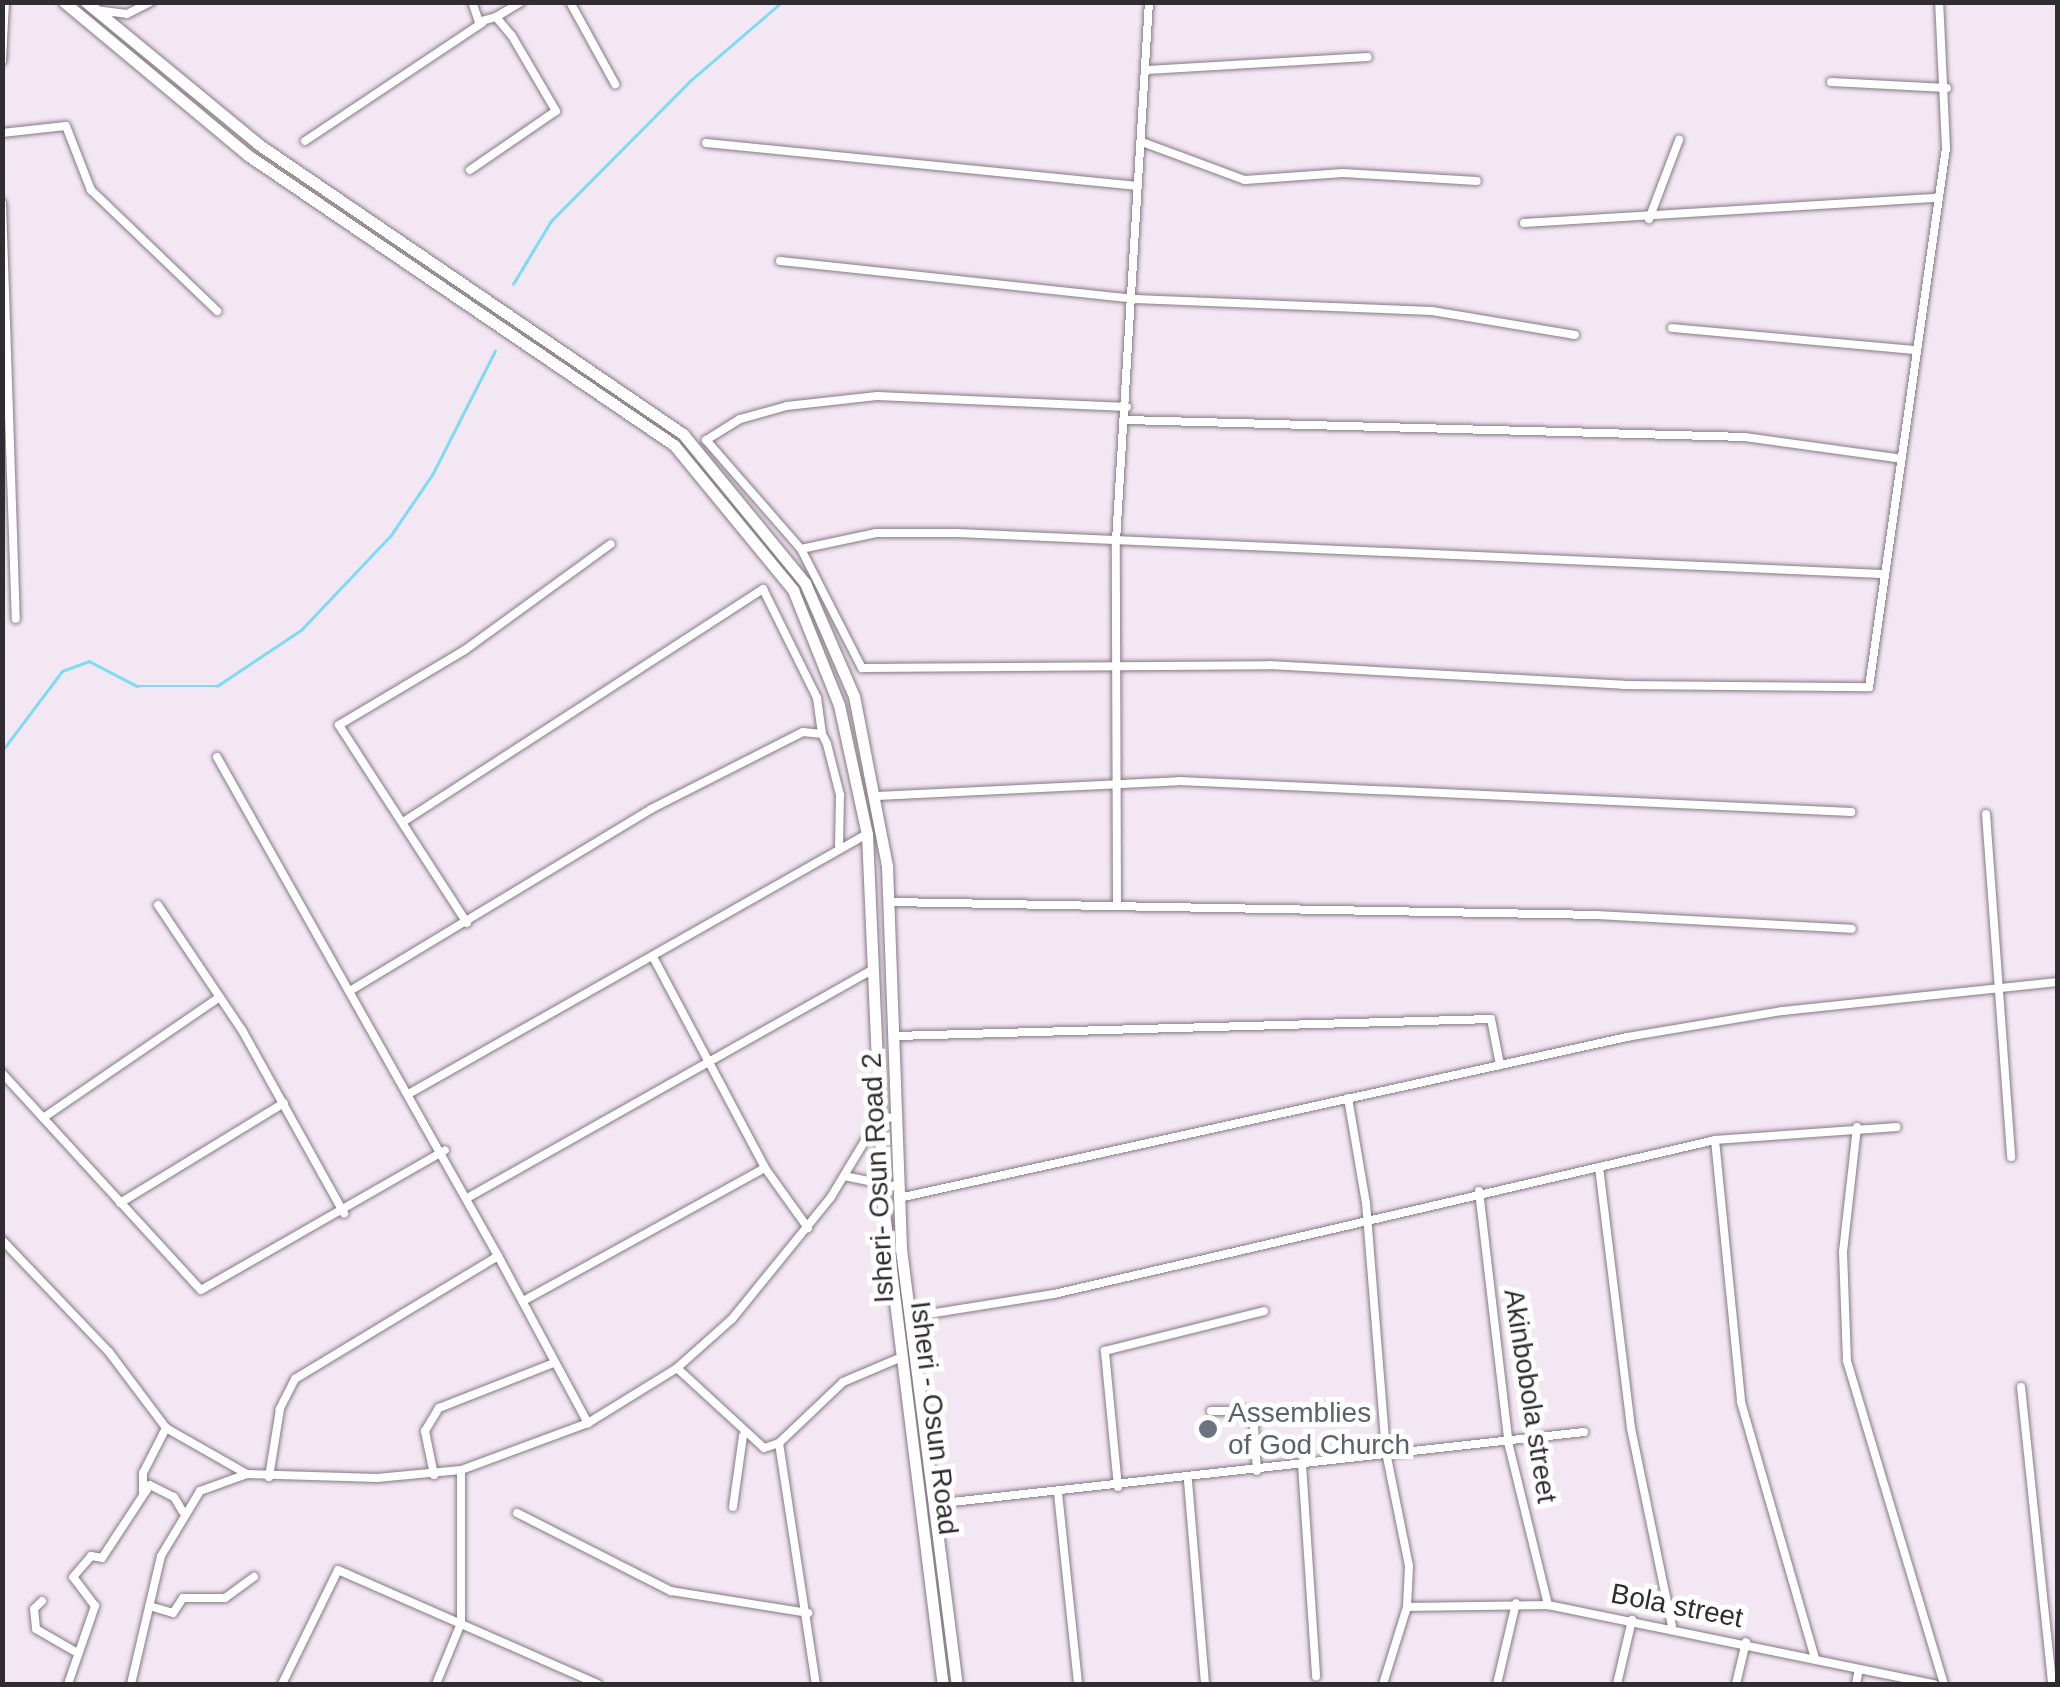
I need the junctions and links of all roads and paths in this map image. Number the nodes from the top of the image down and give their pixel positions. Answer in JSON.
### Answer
{"nodes":[{"id":1,"x":5,"y":2,"type":"edge"},
{"id":2,"x":64,"y":2,"type":"edge"},
{"id":3,"x":150,"y":2,"type":"edge"},
{"id":4,"x":472,"y":2,"type":"edge"},
{"id":5,"x":521,"y":2,"type":"edge"},
{"id":6,"x":570,"y":2,"type":"edge"},
{"id":7,"x":1149,"y":2,"type":"edge"},
{"id":8,"x":1940,"y":2,"type":"edge"},
{"id":9,"x":90,"y":6,"type":"edge"},
{"id":10,"x":496,"y":17,"type":"junction"},
{"id":11,"x":482,"y":24,"type":"junction"},
{"id":12,"x":1368,"y":57,"type":"dead end"},
{"id":13,"x":2,"y":61,"type":"edge"},
{"id":14,"x":1147,"y":70,"type":"junction"},
{"id":15,"x":1830,"y":82,"type":"dead end"},
{"id":16,"x":615,"y":84,"type":"dead end"},
{"id":17,"x":1948,"y":88,"type":"junction"},
{"id":18,"x":2,"y":133,"type":"edge"},
{"id":19,"x":1679,"y":140,"type":"dead end"},
{"id":20,"x":305,"y":141,"type":"dead end"},
{"id":21,"x":1142,"y":142,"type":"junction"},
{"id":22,"x":706,"y":143,"type":"dead end"},
{"id":23,"x":470,"y":170,"type":"dead end"},
{"id":24,"x":1476,"y":181,"type":"dead end"},
{"id":25,"x":1138,"y":186,"type":"junction"},
{"id":26,"x":1937,"y":198,"type":"junction"},
{"id":27,"x":2,"y":203,"type":"edge"},
{"id":28,"x":1649,"y":219,"type":"junction"},
{"id":29,"x":1524,"y":222,"type":"dead end"},
{"id":30,"x":780,"y":261,"type":"dead end"},
{"id":31,"x":1135,"y":299,"type":"junction"},
{"id":32,"x":218,"y":311,"type":"dead end"},
{"id":33,"x":1672,"y":328,"type":"dead end"},
{"id":34,"x":1575,"y":335,"type":"dead end"},
{"id":35,"x":1913,"y":350,"type":"junction"},
{"id":36,"x":1127,"y":408,"type":"junction"},
{"id":37,"x":1126,"y":420,"type":"junction"},
{"id":38,"x":1896,"y":458,"type":"junction"},
{"id":39,"x":1116,"y":541,"type":"junction"},
{"id":40,"x":611,"y":544,"type":"dead end"},
{"id":41,"x":801,"y":549,"type":"junction"},
{"id":42,"x":1881,"y":574,"type":"junction"},
{"id":43,"x":16,"y":618,"type":"dead end"},
{"id":44,"x":1115,"y":664,"type":"junction"},
{"id":45,"x":822,"y":734,"type":"junction"},
{"id":46,"x":217,"y":757,"type":"dead end"},
{"id":47,"x":1113,"y":785,"type":"junction"},
{"id":48,"x":877,"y":796,"type":"junction"},
{"id":49,"x":1851,"y":812,"type":"dead end"},
{"id":50,"x":1986,"y":814,"type":"dead end"},
{"id":51,"x":403,"y":822,"type":"junction"},
{"id":52,"x":867,"y":834,"type":"junction"},
{"id":53,"x":839,"y":844,"type":"junction"},
{"id":54,"x":890,"y":902,"type":"junction"},
{"id":55,"x":1116,"y":903,"type":"junction"},
{"id":56,"x":158,"y":905,"type":"dead end"},
{"id":57,"x":467,"y":922,"type":"junction"},
{"id":58,"x":1852,"y":929,"type":"dead end"},
{"id":59,"x":653,"y":957,"type":"junction"},
{"id":60,"x":878,"y":966,"type":"junction"},
{"id":61,"x":2058,"y":982,"type":"edge"},
{"id":62,"x":354,"y":989,"type":"junction"},
{"id":63,"x":2003,"y":990,"type":"junction"},
{"id":64,"x":220,"y":997,"type":"junction"},
{"id":65,"x":896,"y":1036,"type":"junction"},
{"id":66,"x":705,"y":1064,"type":"junction"},
{"id":67,"x":1500,"y":1065,"type":"junction"},
{"id":68,"x":2,"y":1073,"type":"edge"},
{"id":69,"x":412,"y":1092,"type":"junction"},
{"id":70,"x":1348,"y":1098,"type":"junction"},
{"id":71,"x":284,"y":1103,"type":"junction"},
{"id":72,"x":895,"y":1117,"type":"junction"},
{"id":73,"x":43,"y":1118,"type":"junction"},
{"id":74,"x":878,"y":1119,"type":"junction"},
{"id":75,"x":1856,"y":1127,"type":"junction"},
{"id":76,"x":1896,"y":1127,"type":"dead end"},
{"id":77,"x":1714,"y":1140,"type":"junction"},
{"id":78,"x":445,"y":1150,"type":"junction"},
{"id":79,"x":2012,"y":1157,"type":"dead end"},
{"id":80,"x":1599,"y":1167,"type":"junction"},
{"id":81,"x":765,"y":1168,"type":"junction"},
{"id":82,"x":844,"y":1176,"type":"junction"},
{"id":83,"x":881,"y":1184,"type":"junction"},
{"id":84,"x":1480,"y":1191,"type":"junction"},
{"id":85,"x":898,"y":1192,"type":"junction"},
{"id":86,"x":469,"y":1197,"type":"junction"},
{"id":87,"x":120,"y":1204,"type":"junction"},
{"id":88,"x":344,"y":1214,"type":"junction"},
{"id":89,"x":1363,"y":1219,"type":"junction"},
{"id":90,"x":808,"y":1228,"type":"junction"},
{"id":91,"x":2,"y":1240,"type":"edge"},
{"id":92,"x":498,"y":1256,"type":"junction"},
{"id":93,"x":522,"y":1301,"type":"junction"},
{"id":94,"x":1264,"y":1311,"type":"dead end"},
{"id":95,"x":910,"y":1317,"type":"junction"},
{"id":96,"x":902,"y":1357,"type":"junction"},
{"id":97,"x":554,"y":1364,"type":"junction"},
{"id":98,"x":678,"y":1368,"type":"junction"},
{"id":99,"x":2020,"y":1387,"type":"dead end"},
{"id":100,"x":1211,"y":1411,"type":"dead end"},
{"id":101,"x":588,"y":1423,"type":"junction"},
{"id":102,"x":166,"y":1428,"type":"junction"},
{"id":103,"x":1584,"y":1432,"type":"dead end"},
{"id":104,"x":743,"y":1436,"type":"junction"},
{"id":105,"x":779,"y":1443,"type":"junction"},
{"id":106,"x":1509,"y":1446,"type":"junction"},
{"id":107,"x":1386,"y":1452,"type":"junction"},
{"id":108,"x":1302,"y":1464,"type":"junction"},
{"id":109,"x":461,"y":1470,"type":"junction"},
{"id":110,"x":1257,"y":1471,"type":"junction"},
{"id":111,"x":247,"y":1474,"type":"junction"},
{"id":112,"x":434,"y":1475,"type":"junction"},
{"id":113,"x":270,"y":1477,"type":"junction"},
{"id":114,"x":1188,"y":1481,"type":"junction"},
{"id":115,"x":1118,"y":1488,"type":"junction"},
{"id":116,"x":143,"y":1492,"type":"junction"},
{"id":117,"x":1058,"y":1493,"type":"junction"},
{"id":118,"x":934,"y":1504,"type":"junction"},
{"id":119,"x":733,"y":1506,"type":"dead end"},
{"id":120,"x":183,"y":1512,"type":"junction"},
{"id":121,"x":518,"y":1513,"type":"dead end"},
{"id":122,"x":254,"y":1578,"type":"dead end"},
{"id":123,"x":42,"y":1600,"type":"dead end"},
{"id":124,"x":1516,"y":1603,"type":"junction"},
{"id":125,"x":1548,"y":1605,"type":"junction"},
{"id":126,"x":149,"y":1606,"type":"junction"},
{"id":127,"x":1407,"y":1607,"type":"junction"},
{"id":128,"x":808,"y":1612,"type":"junction"},
{"id":129,"x":1632,"y":1620,"type":"junction"},
{"id":130,"x":461,"y":1623,"type":"junction"},
{"id":131,"x":1672,"y":1626,"type":"junction"},
{"id":132,"x":1746,"y":1642,"type":"junction"},
{"id":133,"x":74,"y":1650,"type":"junction"},
{"id":134,"x":1815,"y":1658,"type":"junction"},
{"id":135,"x":1860,"y":1670,"type":"junction"},
{"id":136,"x":1316,"y":1677,"type":"dead end"},
{"id":137,"x":68,"y":1684,"type":"edge"},
{"id":138,"x":130,"y":1684,"type":"edge"},
{"id":139,"x":282,"y":1684,"type":"edge"},
{"id":140,"x":436,"y":1684,"type":"edge"},
{"id":141,"x":598,"y":1684,"type":"edge"},
{"id":142,"x":816,"y":1684,"type":"edge"},
{"id":143,"x":943,"y":1684,"type":"edge"},
{"id":144,"x":958,"y":1684,"type":"edge"},
{"id":145,"x":1078,"y":1684,"type":"edge"},
{"id":146,"x":1205,"y":1684,"type":"edge"},
{"id":147,"x":1383,"y":1684,"type":"edge"},
{"id":148,"x":1497,"y":1684,"type":"edge"},
{"id":149,"x":1617,"y":1684,"type":"edge"},
{"id":150,"x":1736,"y":1684,"type":"edge"},
{"id":151,"x":1856,"y":1684,"type":"edge"},
{"id":152,"x":1934,"y":1684,"type":"edge"},
{"id":153,"x":1944,"y":1684,"type":"edge"},
{"id":154,"x":2052,"y":1684,"type":"edge"}],
"edges":[{"from":1,"to":13,"type":"street"},
{"from":2,"to":52,"type":"main road","name":"Isheri - Osun Road"},
{"from":3,"to":9,"type":"street"},
{"from":4,"to":11,"type":"street"},
{"from":5,"to":10,"type":"street"},
{"from":6,"to":16,"type":"street"},
{"from":7,"to":14,"type":"street"},
{"from":8,"to":17,"type":"street"},
{"from":9,"to":48,"type":"main road","name":"Isheri- Osun Road 2"},
{"from":10,"to":11,"type":"street"},
{"from":10,"to":23,"type":"street"},
{"from":11,"to":20,"type":"street"},
{"from":12,"to":14,"type":"street"},
{"from":14,"to":21,"type":"street"},
{"from":15,"to":17,"type":"street"},
{"from":17,"to":26,"type":"street"},
{"from":18,"to":32,"type":"street"},
{"from":19,"to":28,"type":"street"},
{"from":21,"to":24,"type":"street"},
{"from":21,"to":25,"type":"street"},
{"from":22,"to":25,"type":"street"},
{"from":25,"to":31,"type":"street"},
{"from":26,"to":28,"type":"street"},
{"from":26,"to":35,"type":"street"},
{"from":27,"to":43,"type":"street"},
{"from":28,"to":29,"type":"street"},
{"from":30,"to":31,"type":"street"},
{"from":31,"to":34,"type":"street"},
{"from":31,"to":36,"type":"street"},
{"from":33,"to":35,"type":"street"},
{"from":35,"to":38,"type":"street"},
{"from":36,"to":37,"type":"street"},
{"from":36,"to":41,"type":"street"},
{"from":37,"to":38,"type":"street"},
{"from":37,"to":39,"type":"street"},
{"from":38,"to":42,"type":"street"},
{"from":39,"to":41,"type":"street"},
{"from":39,"to":42,"type":"street"},
{"from":39,"to":44,"type":"street"},
{"from":40,"to":51,"type":"street"},
{"from":41,"to":44,"type":"street"},
{"from":42,"to":44,"type":"street"},
{"from":44,"to":47,"type":"street"},
{"from":45,"to":51,"type":"street"},
{"from":45,"to":53,"type":"street"},
{"from":45,"to":57,"type":"street"},
{"from":46,"to":62,"type":"street"},
{"from":47,"to":48,"type":"street"},
{"from":47,"to":49,"type":"street"},
{"from":47,"to":55,"type":"street"},
{"from":48,"to":54,"type":"main road","name":"Isheri- Osun Road 2"},
{"from":50,"to":63,"type":"street"},
{"from":51,"to":57,"type":"street"},
{"from":52,"to":53,"type":"street"},
{"from":52,"to":60,"type":"main road","name":"Isheri - Osun Road"},
{"from":53,"to":59,"type":"street"},
{"from":54,"to":55,"type":"street"},
{"from":54,"to":65,"type":"main road","name":"Isheri- Osun Road 2"},
{"from":55,"to":58,"type":"street"},
{"from":56,"to":64,"type":"street"},
{"from":57,"to":62,"type":"street"},
{"from":59,"to":66,"type":"street"},
{"from":59,"to":69,"type":"street"},
{"from":60,"to":66,"type":"street"},
{"from":60,"to":74,"type":"main road","name":"Isheri - Osun Road"},
{"from":61,"to":63,"type":"street"},
{"from":62,"to":69,"type":"street"},
{"from":63,"to":67,"type":"street"},
{"from":63,"to":79,"type":"street"},
{"from":64,"to":71,"type":"street"},
{"from":64,"to":73,"type":"street"},
{"from":65,"to":67,"type":"street"},
{"from":65,"to":72,"type":"main road","name":"Isheri- Osun Road 2"},
{"from":66,"to":81,"type":"street"},
{"from":66,"to":86,"type":"street"},
{"from":67,"to":70,"type":"street"},
{"from":68,"to":73,"type":"street"},
{"from":69,"to":78,"type":"street"},
{"from":70,"to":85,"type":"street"},
{"from":70,"to":89,"type":"street"},
{"from":71,"to":87,"type":"street"},
{"from":71,"to":88,"type":"street"},
{"from":72,"to":74,"type":"street"},
{"from":72,"to":85,"type":"main road","name":"Isheri- Osun Road 2"},
{"from":73,"to":87,"type":"street"},
{"from":74,"to":82,"type":"street"},
{"from":74,"to":83,"type":"main road","name":"Isheri - Osun Road"},
{"from":75,"to":76,"type":"street"},
{"from":75,"to":77,"type":"street"},
{"from":75,"to":153,"type":"street"},
{"from":77,"to":80,"type":"street"},
{"from":77,"to":134,"type":"street"},
{"from":78,"to":86,"type":"street"},
{"from":78,"to":88,"type":"street"},
{"from":80,"to":84,"type":"street"},
{"from":80,"to":131,"type":"street"},
{"from":81,"to":90,"type":"street"},
{"from":81,"to":93,"type":"street"},
{"from":82,"to":83,"type":"street"},
{"from":82,"to":90,"type":"street"},
{"from":83,"to":85,"type":"street"},
{"from":83,"to":96,"type":"main road","name":"Isheri - Osun Road"},
{"from":84,"to":89,"type":"street"},
{"from":84,"to":106,"type":"street","name":"Akinbobola street"},
{"from":85,"to":95,"type":"main road","name":"Isheri- Osun Road 2"},
{"from":86,"to":92,"type":"street"},
{"from":87,"to":88,"type":"street"},
{"from":89,"to":95,"type":"street"},
{"from":89,"to":107,"type":"street"},
{"from":90,"to":98,"type":"street"},
{"from":91,"to":102,"type":"street"},
{"from":92,"to":93,"type":"street"},
{"from":92,"to":113,"type":"street"},
{"from":93,"to":97,"type":"street"},
{"from":94,"to":115,"type":"street"},
{"from":95,"to":118,"type":"main road","name":"Isheri- Osun Road 2"},
{"from":96,"to":105,"type":"street"},
{"from":96,"to":143,"type":"main road","name":"Isheri - Osun Road"},
{"from":97,"to":101,"type":"street"},
{"from":97,"to":112,"type":"street"},
{"from":98,"to":101,"type":"street"},
{"from":98,"to":104,"type":"street"},
{"from":99,"to":154,"type":"street"},
{"from":100,"to":110,"type":"street"},
{"from":101,"to":109,"type":"street"},
{"from":102,"to":111,"type":"street"},
{"from":102,"to":116,"type":"street"},
{"from":103,"to":106,"type":"street"},
{"from":104,"to":105,"type":"street"},
{"from":104,"to":119,"type":"street"},
{"from":105,"to":128,"type":"street"},
{"from":106,"to":107,"type":"street"},
{"from":106,"to":125,"type":"street","name":"Akinbobola street"},
{"from":107,"to":108,"type":"street"},
{"from":107,"to":127,"type":"street"},
{"from":108,"to":110,"type":"street"},
{"from":108,"to":136,"type":"street"},
{"from":109,"to":112,"type":"street"},
{"from":109,"to":130,"type":"street"},
{"from":110,"to":114,"type":"street"},
{"from":111,"to":113,"type":"street"},
{"from":111,"to":120,"type":"street"},
{"from":112,"to":113,"type":"street"},
{"from":114,"to":115,"type":"street"},
{"from":114,"to":146,"type":"street"},
{"from":115,"to":117,"type":"street"},
{"from":116,"to":120,"type":"street"},
{"from":116,"to":133,"type":"street"},
{"from":117,"to":118,"type":"street"},
{"from":117,"to":145,"type":"street"},
{"from":118,"to":144,"type":"main road","name":"Isheri- Osun Road 2"},
{"from":120,"to":126,"type":"street"},
{"from":121,"to":128,"type":"street"},
{"from":122,"to":126,"type":"street"},
{"from":123,"to":133,"type":"street"},
{"from":124,"to":125,"type":"street","name":"Bola street"},
{"from":124,"to":127,"type":"street","name":"Bola street"},
{"from":124,"to":148,"type":"street"},
{"from":125,"to":129,"type":"street","name":"Bola street"},
{"from":126,"to":138,"type":"street"},
{"from":127,"to":147,"type":"street"},
{"from":128,"to":142,"type":"street"},
{"from":129,"to":131,"type":"street","name":"Bola street"},
{"from":129,"to":149,"type":"street"},
{"from":130,"to":139,"type":"street"},
{"from":130,"to":140,"type":"street"},
{"from":130,"to":141,"type":"street"},
{"from":131,"to":132,"type":"street","name":"Bola street"},
{"from":132,"to":134,"type":"street","name":"Bola street"},
{"from":132,"to":150,"type":"street"},
{"from":133,"to":137,"type":"street"},
{"from":134,"to":135,"type":"street","name":"Bola street"},
{"from":135,"to":151,"type":"street"},
{"from":135,"to":152,"type":"street","name":"Bola street"}]}
